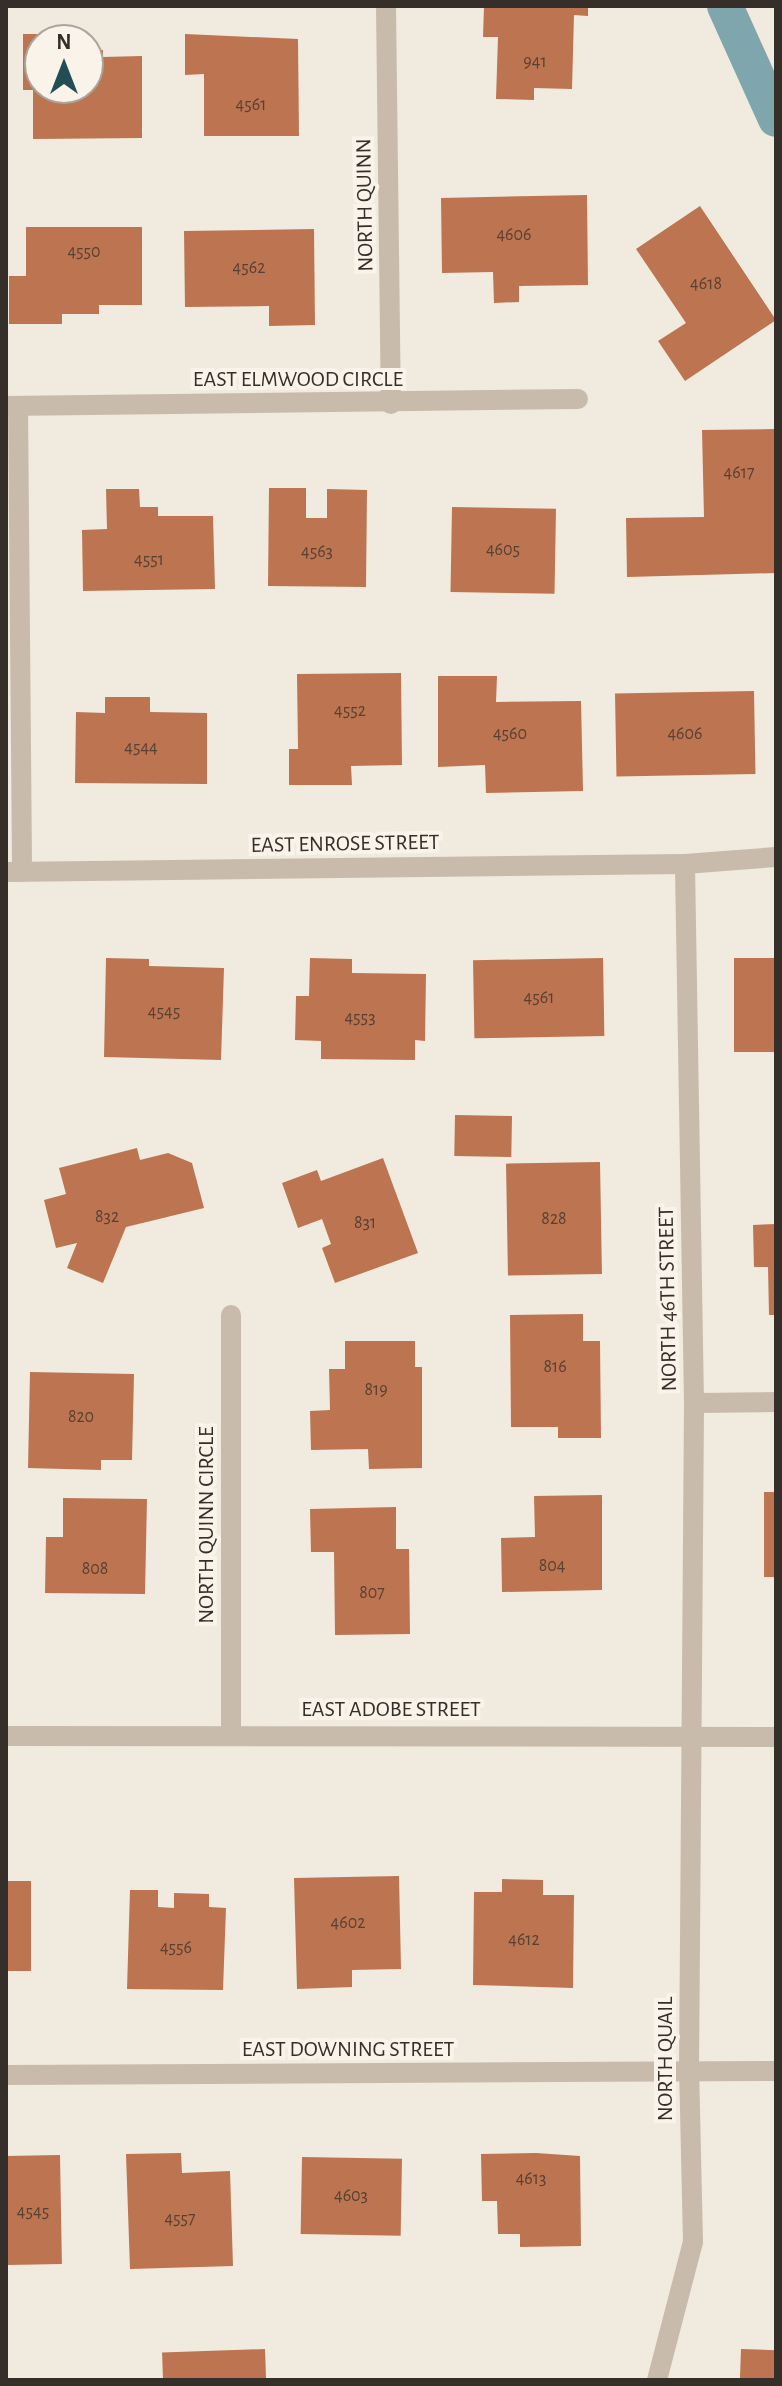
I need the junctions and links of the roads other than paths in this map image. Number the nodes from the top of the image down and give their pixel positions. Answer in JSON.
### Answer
{"nodes":[{"id":1,"x":386,"y":6,"type":"edge"},
{"id":2,"x":578,"y":399,"type":"dead end"},
{"id":3,"x":391,"y":404,"type":"junction"},
{"id":4,"x":12,"y":406,"type":"edge"},
{"id":5,"x":776,"y":857,"type":"edge"},
{"id":6,"x":685,"y":864,"type":"junction"},
{"id":7,"x":14,"y":872,"type":"edge"},
{"id":8,"x":231,"y":1315,"type":"dead end"},
{"id":9,"x":776,"y":1402,"type":"edge"},
{"id":10,"x":694,"y":1403,"type":"junction"},
{"id":11,"x":231,"y":1734,"type":"junction"},
{"id":12,"x":690,"y":1734,"type":"junction"},
{"id":13,"x":6,"y":1736,"type":"edge"},
{"id":14,"x":776,"y":1737,"type":"edge"},
{"id":15,"x":776,"y":2071,"type":"edge"},
{"id":16,"x":689,"y":2072,"type":"junction"},
{"id":17,"x":6,"y":2075,"type":"edge"},
{"id":18,"x":657,"y":2380,"type":"edge"}],
"edges":[{"from":1,"to":3,"type":"street","name":"NORTH QUINN"},
{"from":2,"to":3,"type":"street","name":"EAST ELMWOOD CIRCLE"},
{"from":3,"to":4,"type":"street","name":"EAST ELMWOOD CIRCLE"},
{"from":4,"to":7,"type":"street"},
{"from":5,"to":6,"type":"street","name":"EAST ENROSE STREET"},
{"from":6,"to":7,"type":"street","name":"EAST ENROSE STREET"},
{"from":6,"to":10,"type":"street","name":"NORTH 46TH STREET"},
{"from":8,"to":11,"type":"street","name":"NORTH QUINN CIRCLE"},
{"from":9,"to":10,"type":"street"},
{"from":10,"to":12,"type":"street","name":"NORTH 46TH STREET"},
{"from":11,"to":12,"type":"street","name":"EAST ADOBE STREET"},
{"from":11,"to":13,"type":"street","name":"EAST ADOBE STREET"},
{"from":12,"to":14,"type":"street","name":"EAST ADOBE STREET"},
{"from":12,"to":16,"type":"street","name":"NORTH QUAIL"},
{"from":15,"to":16,"type":"street","name":"EAST DOWNING STREET"},
{"from":16,"to":17,"type":"street","name":"EAST DOWNING STREET"},
{"from":16,"to":18,"type":"street","name":"NORTH QUAIL"}]}
